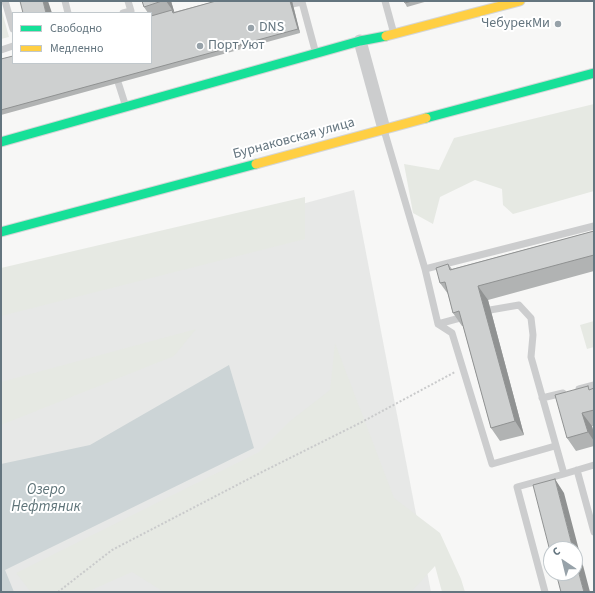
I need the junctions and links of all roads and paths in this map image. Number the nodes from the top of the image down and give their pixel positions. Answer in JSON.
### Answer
{"nodes":[{"id":1,"x":5,"y":1,"type":"edge"},
{"id":2,"x":65,"y":1,"type":"edge"},
{"id":3,"x":128,"y":1,"type":"edge"},
{"id":4,"x":385,"y":1,"type":"edge"},
{"id":5,"x":520,"y":1,"type":"edge"},
{"id":6,"x":292,"y":4,"type":"edge"},
{"id":7,"x":68,"y":12,"type":"edge"},
{"id":8,"x":127,"y":12,"type":"edge"},
{"id":9,"x":12,"y":25,"type":"edge"},
{"id":10,"x":394,"y":34,"type":"junction"},
{"id":11,"x":360,"y":42,"type":"junction"},
{"id":12,"x":12,"y":46,"type":"edge"},
{"id":13,"x":1,"y":50,"type":"edge"},
{"id":14,"x":316,"y":54,"type":"junction"},
{"id":15,"x":594,"y":73,"type":"edge"},
{"id":16,"x":118,"y":82,"type":"edge"},
{"id":17,"x":126,"y":107,"type":"junction"},
{"id":18,"x":384,"y":129,"type":"junction"},
{"id":19,"x":1,"y":142,"type":"edge"},
{"id":20,"x":594,"y":226,"type":"edge"},
{"id":21,"x":1,"y":232,"type":"edge"},
{"id":22,"x":425,"y":269,"type":"junction"},
{"id":23,"x":490,"y":310,"type":"dead end"},
{"id":24,"x":460,"y":318,"type":"edge"},
{"id":25,"x":438,"y":324,"type":"junction"},
{"id":26,"x":463,"y":367,"type":"junction"},
{"id":27,"x":594,"y":385,"type":"edge"},
{"id":28,"x":542,"y":398,"type":"junction"},
{"id":29,"x":555,"y":446,"type":"junction"},
{"id":30,"x":594,"y":465,"type":"edge"},
{"id":31,"x":577,"y":470,"type":"junction"},
{"id":32,"x":564,"y":474,"type":"junction"},
{"id":33,"x":594,"y":532,"type":"edge"},
{"id":34,"x":58,"y":592,"type":"edge"},
{"id":35,"x":545,"y":592,"type":"edge"}],
"edges":[{"from":1,"to":9,"type":"lane"},
{"from":2,"to":7,"type":"lane"},
{"from":3,"to":8,"type":"lane"},
{"from":4,"to":10,"type":"lane"},
{"from":5,"to":10,"type":"main road"},
{"from":6,"to":14,"type":"lane"},
{"from":10,"to":11,"type":"main road"},
{"from":11,"to":14,"type":"main road"},
{"from":11,"to":18,"type":"street"},
{"from":12,"to":13,"type":"lane"},
{"from":14,"to":17,"type":"main road"},
{"from":15,"to":18,"type":"main road","name":"Бурнаковская улица"},
{"from":16,"to":17,"type":"lane"},
{"from":17,"to":19,"type":"main road"},
{"from":18,"to":21,"type":"main road","name":"Бурнаковская улица"},
{"from":18,"to":22,"type":"lane"},
{"from":20,"to":22,"type":"lane"},
{"from":22,"to":25,"type":"lane"},
{"from":23,"to":28,"type":"lane"},
{"from":24,"to":25,"type":"lane"},
{"from":25,"to":26,"type":"lane"},
{"from":26,"to":29,"type":"lane"},
{"from":26,"to":34,"type":"path"},
{"from":27,"to":28,"type":"lane"},
{"from":28,"to":29,"type":"lane"},
{"from":29,"to":32,"type":"lane"},
{"from":30,"to":31,"type":"lane"},
{"from":31,"to":32,"type":"lane"},
{"from":31,"to":33,"type":"lane"},
{"from":32,"to":35,"type":"lane"}]}
